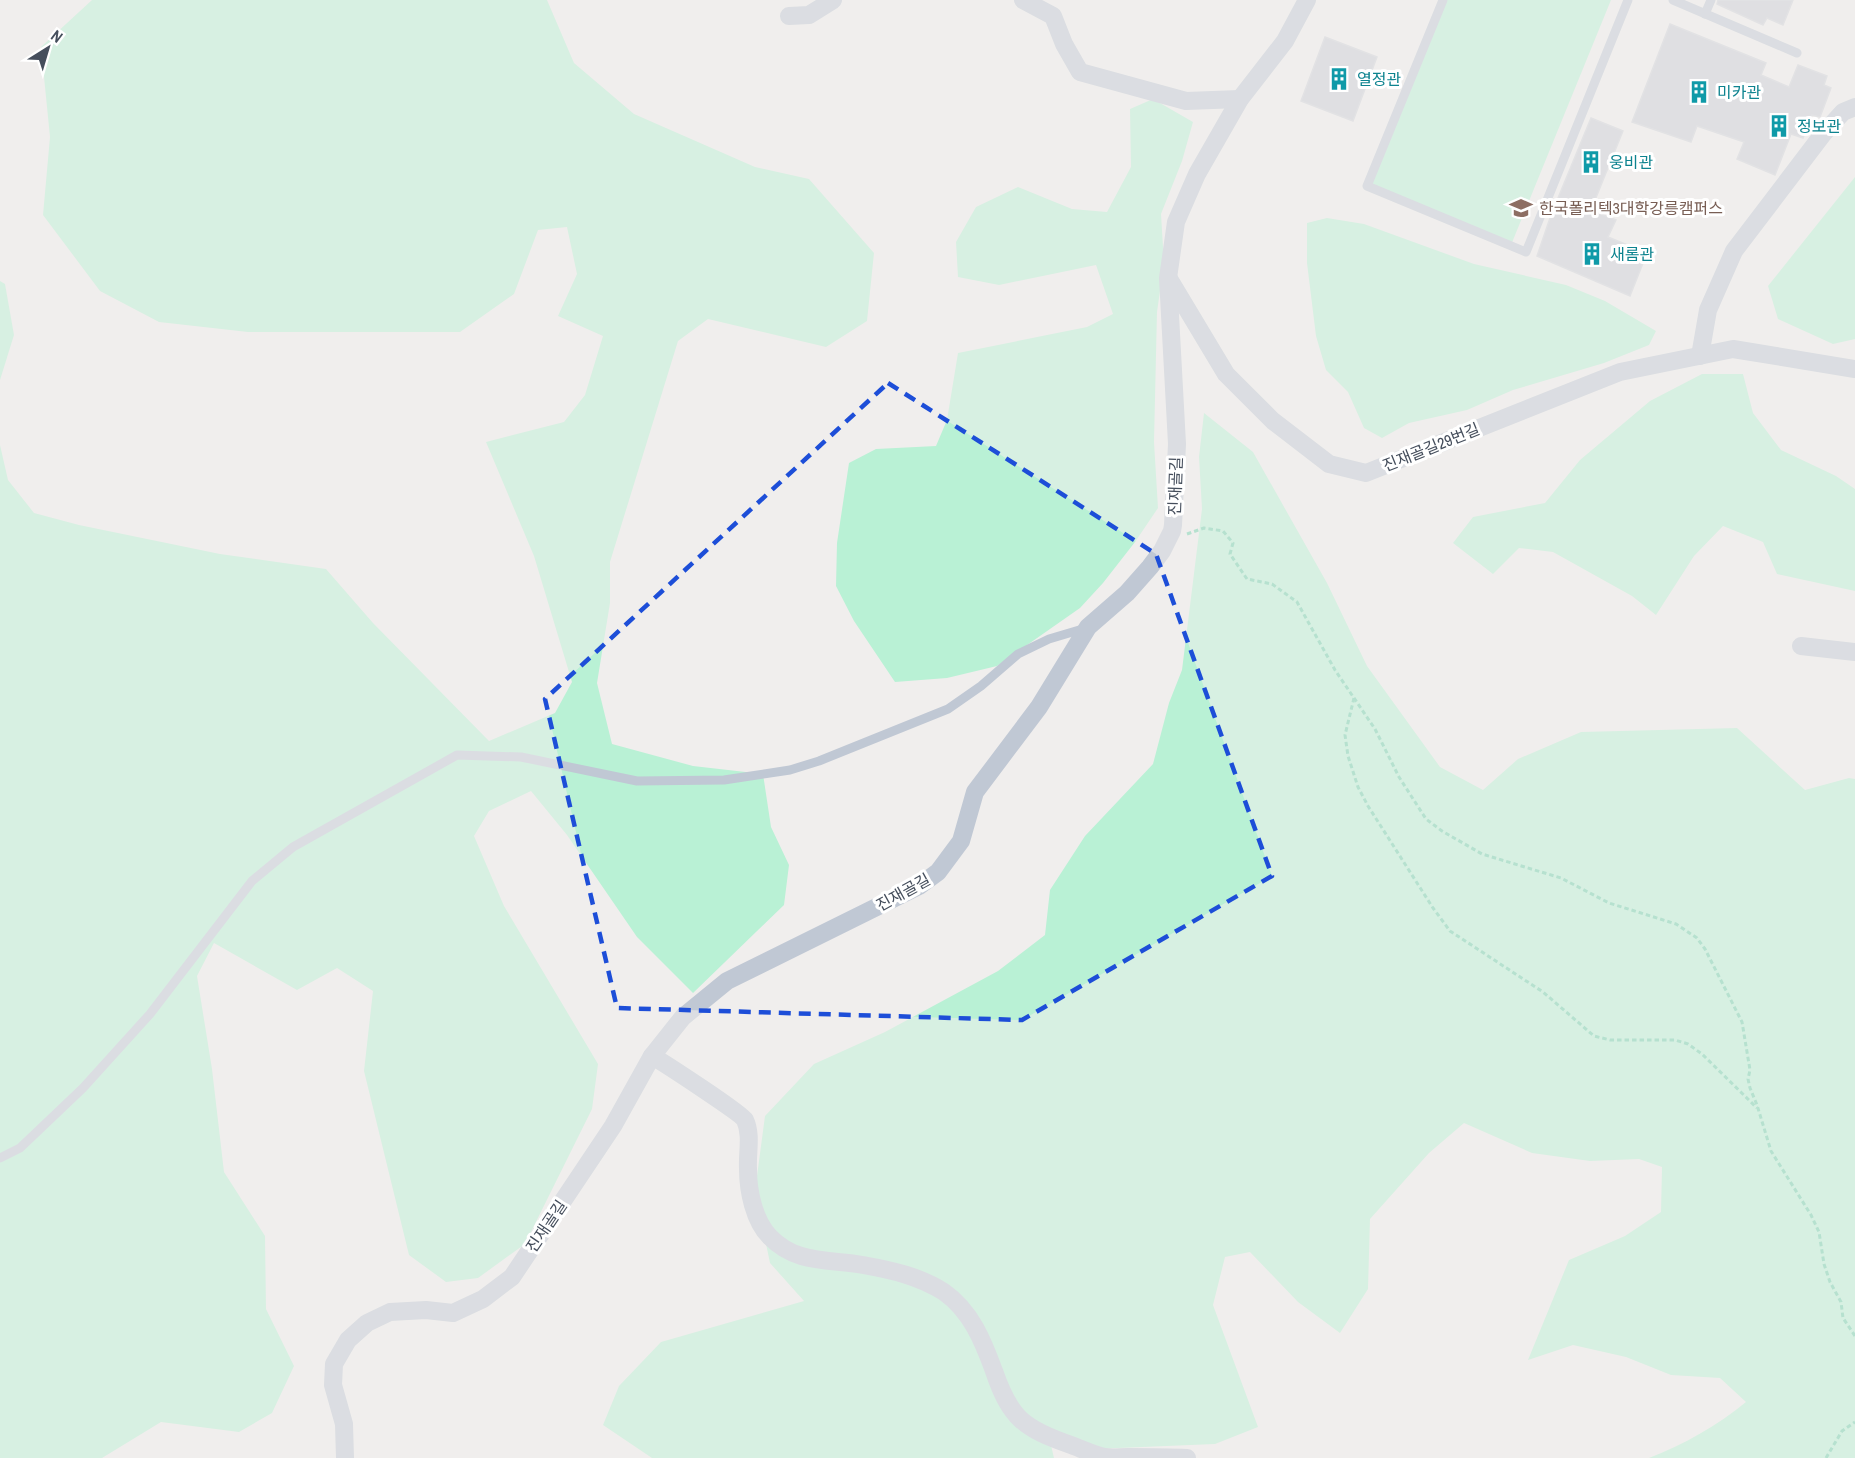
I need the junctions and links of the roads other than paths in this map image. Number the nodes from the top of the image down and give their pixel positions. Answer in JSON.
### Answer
{"nodes":[{"id":1,"x":833,"y":0,"type":"edge"},
{"id":2,"x":1023,"y":0,"type":"edge"},
{"id":3,"x":1307,"y":0,"type":"edge"},
{"id":4,"x":1443,"y":0,"type":"edge"},
{"id":5,"x":1628,"y":0,"type":"edge"},
{"id":6,"x":1673,"y":0,"type":"edge"},
{"id":7,"x":1711,"y":0,"type":"edge"},
{"id":8,"x":1705,"y":14,"type":"junction"},
{"id":9,"x":789,"y":16,"type":"dead end"},
{"id":10,"x":1797,"y":53,"type":"dead end"},
{"id":11,"x":1240,"y":99,"type":"junction"},
{"id":12,"x":1855,"y":107,"type":"edge"},
{"id":13,"x":1168,"y":278,"type":"junction"},
{"id":14,"x":1700,"y":356,"type":"junction"},
{"id":15,"x":1855,"y":369,"type":"edge"},
{"id":16,"x":1088,"y":627,"type":"junction"},
{"id":17,"x":1802,"y":646,"type":"dead end"},
{"id":18,"x":1855,"y":652,"type":"edge"},
{"id":19,"x":652,"y":1056,"type":"junction"},
{"id":20,"x":0,"y":1158,"type":"edge"},
{"id":21,"x":345,"y":1458,"type":"edge"},
{"id":22,"x":1187,"y":1458,"type":"edge"}],
"edges":[{"from":1,"to":9,"type":"street"},
{"from":2,"to":11,"type":"street"},
{"from":3,"to":11,"type":"street","name":"진재골길"},
{"from":4,"to":5,"type":"lane"},
{"from":6,"to":8,"type":"lane"},
{"from":7,"to":8,"type":"lane"},
{"from":8,"to":10,"type":"lane"},
{"from":11,"to":13,"type":"street","name":"진재골길"},
{"from":12,"to":14,"type":"street"},
{"from":13,"to":14,"type":"street","name":"진재골길29번길"},
{"from":13,"to":16,"type":"street","name":"진재골길"},
{"from":14,"to":15,"type":"street","name":"진재골길29번길"},
{"from":16,"to":19,"type":"street","name":"진재골길"},
{"from":16,"to":20,"type":"lane"},
{"from":17,"to":18,"type":"street"},
{"from":19,"to":21,"type":"street","name":"진재골길"},
{"from":19,"to":22,"type":"street"}]}
